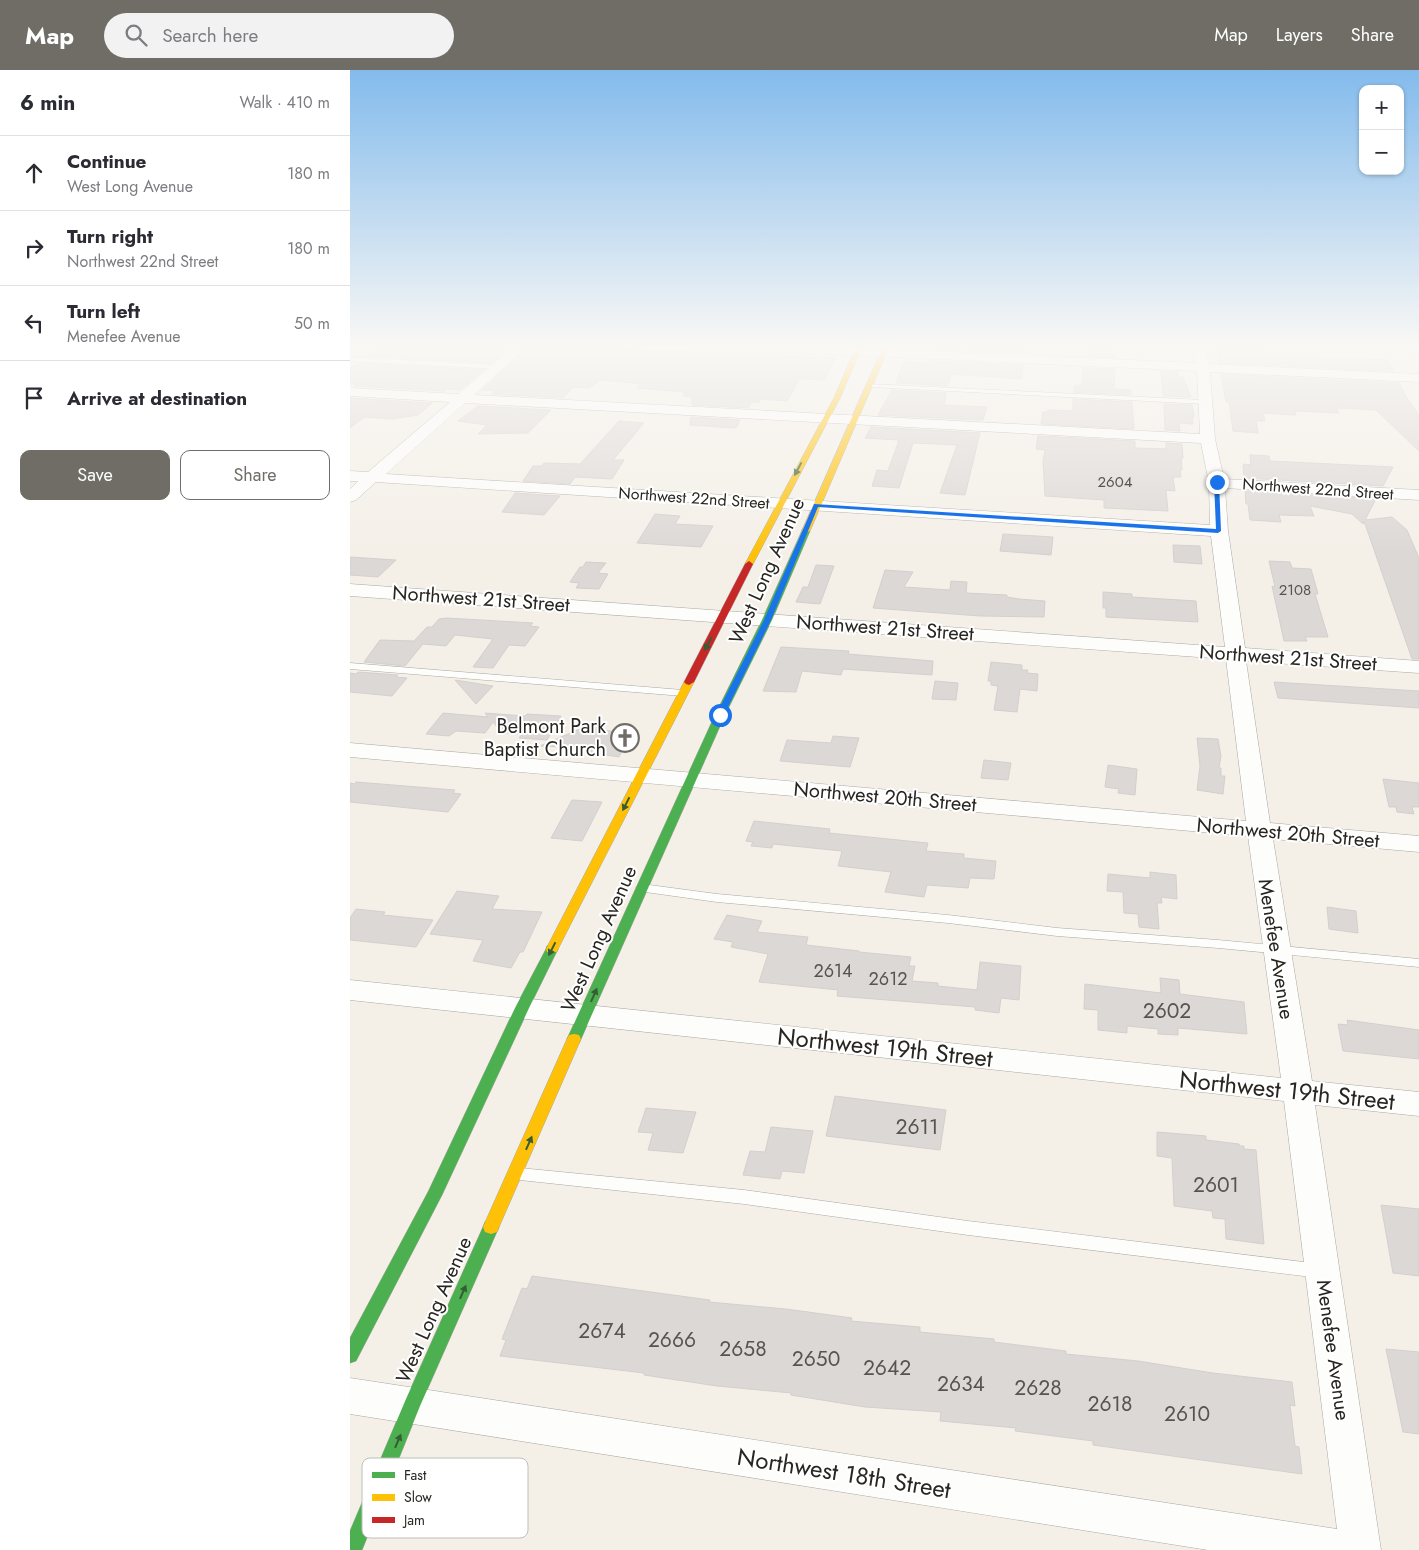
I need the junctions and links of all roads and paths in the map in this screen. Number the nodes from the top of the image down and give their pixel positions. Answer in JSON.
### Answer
{"nodes":[{"id":1,"x":441,"y":416,"type":"edge"},
{"id":2,"x":790,"y":416,"type":"edge"},
{"id":3,"x":858,"y":416,"type":"edge"},
{"id":4,"x":1206,"y":416,"type":"edge"},
{"id":5,"x":825,"y":418,"type":"junction"},
{"id":6,"x":856,"y":420,"type":"junction"},
{"id":7,"x":1208,"y":439,"type":"junction"},
{"id":8,"x":350,"y":476,"type":"edge"},
{"id":9,"x":372,"y":477,"type":"junction"},
{"id":10,"x":1217,"y":482,"type":"junction"},
{"id":11,"x":350,"y":497,"type":"edge"},
{"id":12,"x":1417,"y":499,"type":"edge"},
{"id":13,"x":780,"y":503,"type":"junction"},
{"id":14,"x":816,"y":505,"type":"junction"},
{"id":15,"x":1218,"y":531,"type":"junction"},
{"id":16,"x":350,"y":590,"type":"edge"},
{"id":17,"x":722,"y":617,"type":"junction"},
{"id":18,"x":768,"y":620,"type":"junction"},
{"id":19,"x":1236,"y":655,"type":"junction"},
{"id":20,"x":350,"y":666,"type":"edge"},
{"id":21,"x":1419,"y":667,"type":"edge"},
{"id":22,"x":682,"y":693,"type":"junction"},
{"id":23,"x":350,"y":750,"type":"edge"},
{"id":24,"x":640,"y":776,"type":"junction"},
{"id":25,"x":690,"y":780,"type":"junction"},
{"id":26,"x":1258,"y":830,"type":"junction"},
{"id":27,"x":1419,"y":844,"type":"edge"},
{"id":28,"x":642,"y":888,"type":"junction"},
{"id":29,"x":1277,"y":950,"type":"junction"},
{"id":30,"x":1419,"y":963,"type":"edge"},
{"id":31,"x":350,"y":990,"type":"edge"},
{"id":32,"x":522,"y":1008,"type":"junction"},
{"id":33,"x":585,"y":1015,"type":"junction"},
{"id":34,"x":1298,"y":1091,"type":"junction"},
{"id":35,"x":1419,"y":1104,"type":"edge"},
{"id":36,"x":516,"y":1173,"type":"junction"},
{"id":37,"x":1322,"y":1271,"type":"junction"},
{"id":38,"x":350,"y":1355,"type":"edge"},
{"id":39,"x":350,"y":1396,"type":"edge"},
{"id":40,"x":412,"y":1405,"type":"junction"},
{"id":41,"x":390,"y":1458,"type":"edge"},
{"id":42,"x":362,"y":1526,"type":"edge"},
{"id":43,"x":352,"y":1550,"type":"edge"},
{"id":44,"x":1338,"y":1550,"type":"edge"},
{"id":45,"x":1360,"y":1550,"type":"edge"}],
"edges":[{"from":1,"to":9,"type":"street"},
{"from":2,"to":5,"type":"street"},
{"from":3,"to":6,"type":"main road","name":"West Long Avenue"},
{"from":4,"to":7,"type":"street","name":"Menefee Avenue"},
{"from":5,"to":6,"type":"street"},
{"from":5,"to":13,"type":"main road","name":"West Long Avenue","one_way":true},
{"from":6,"to":7,"type":"street"},
{"from":6,"to":14,"type":"main road","name":"West Long Avenue"},
{"from":7,"to":10,"type":"street","name":"Menefee Avenue"},
{"from":8,"to":9,"type":"street","name":"Northwest 22nd Street"},
{"from":9,"to":11,"type":"street"},
{"from":9,"to":13,"type":"street","name":"Northwest 22nd Street"},
{"from":10,"to":12,"type":"street","name":"Northwest 22nd Street"},
{"from":10,"to":15,"type":"street","name":"Menefee Avenue"},
{"from":13,"to":14,"type":"street","name":"Northwest 22nd Street"},
{"from":13,"to":17,"type":"main road","name":"West Long Avenue"},
{"from":14,"to":15,"type":"street","name":"Northwest 22nd Street"},
{"from":14,"to":18,"type":"main road","name":"West Long Avenue"},
{"from":15,"to":19,"type":"street","name":"Menefee Avenue"},
{"from":16,"to":17,"type":"street","name":"Northwest 21st Street"},
{"from":17,"to":18,"type":"street","name":"Northwest 21st Street"},
{"from":17,"to":22,"type":"main road","name":"West Long Avenue","one_way":true},
{"from":18,"to":19,"type":"street","name":"Northwest 21st Street"},
{"from":18,"to":25,"type":"main road","name":"West Long Avenue"},
{"from":19,"to":21,"type":"street","name":"Northwest 21st Street"},
{"from":19,"to":26,"type":"street","name":"Menefee Avenue"},
{"from":20,"to":22,"type":"lane"},
{"from":22,"to":24,"type":"main road","name":"West Long Avenue"},
{"from":23,"to":24,"type":"street","name":"Northwest 20th Street"},
{"from":24,"to":25,"type":"street","name":"Northwest 20th Street"},
{"from":24,"to":32,"type":"main road","name":"West Long Avenue","one_way":true},
{"from":25,"to":26,"type":"street","name":"Northwest 20th Street"},
{"from":25,"to":28,"type":"main road","name":"West Long Avenue"},
{"from":26,"to":27,"type":"street","name":"Northwest 20th Street"},
{"from":26,"to":29,"type":"street","name":"Menefee Avenue"},
{"from":28,"to":29,"type":"lane"},
{"from":33,"to":28,"type":"main road","name":"West Long Avenue","one_way":true},
{"from":29,"to":30,"type":"lane"},
{"from":29,"to":34,"type":"street","name":"Menefee Avenue"},
{"from":31,"to":32,"type":"street","name":"Northwest 19th Street"},
{"from":32,"to":33,"type":"street","name":"Northwest 19th Street"},
{"from":32,"to":38,"type":"main road","name":"West Long Avenue"},
{"from":33,"to":34,"type":"street","name":"Northwest 19th Street"},
{"from":36,"to":33,"type":"main road","name":"West Long Avenue","one_way":true},
{"from":34,"to":35,"type":"street","name":"Northwest 19th Street"},
{"from":34,"to":37,"type":"street","name":"Menefee Avenue"},
{"from":36,"to":37,"type":"lane"},
{"from":40,"to":36,"type":"main road","name":"West Long Avenue","one_way":true},
{"from":37,"to":45,"type":"street","name":"Menefee Avenue"},
{"from":39,"to":40,"type":"street","name":"Northwest 18th Street"},
{"from":41,"to":40,"type":"main road","name":"West Long Avenue","one_way":true},
{"from":40,"to":44,"type":"street","name":"Northwest 18th Street"},
{"from":43,"to":42,"type":"main road","name":"West Long Avenue","one_way":true}]}
